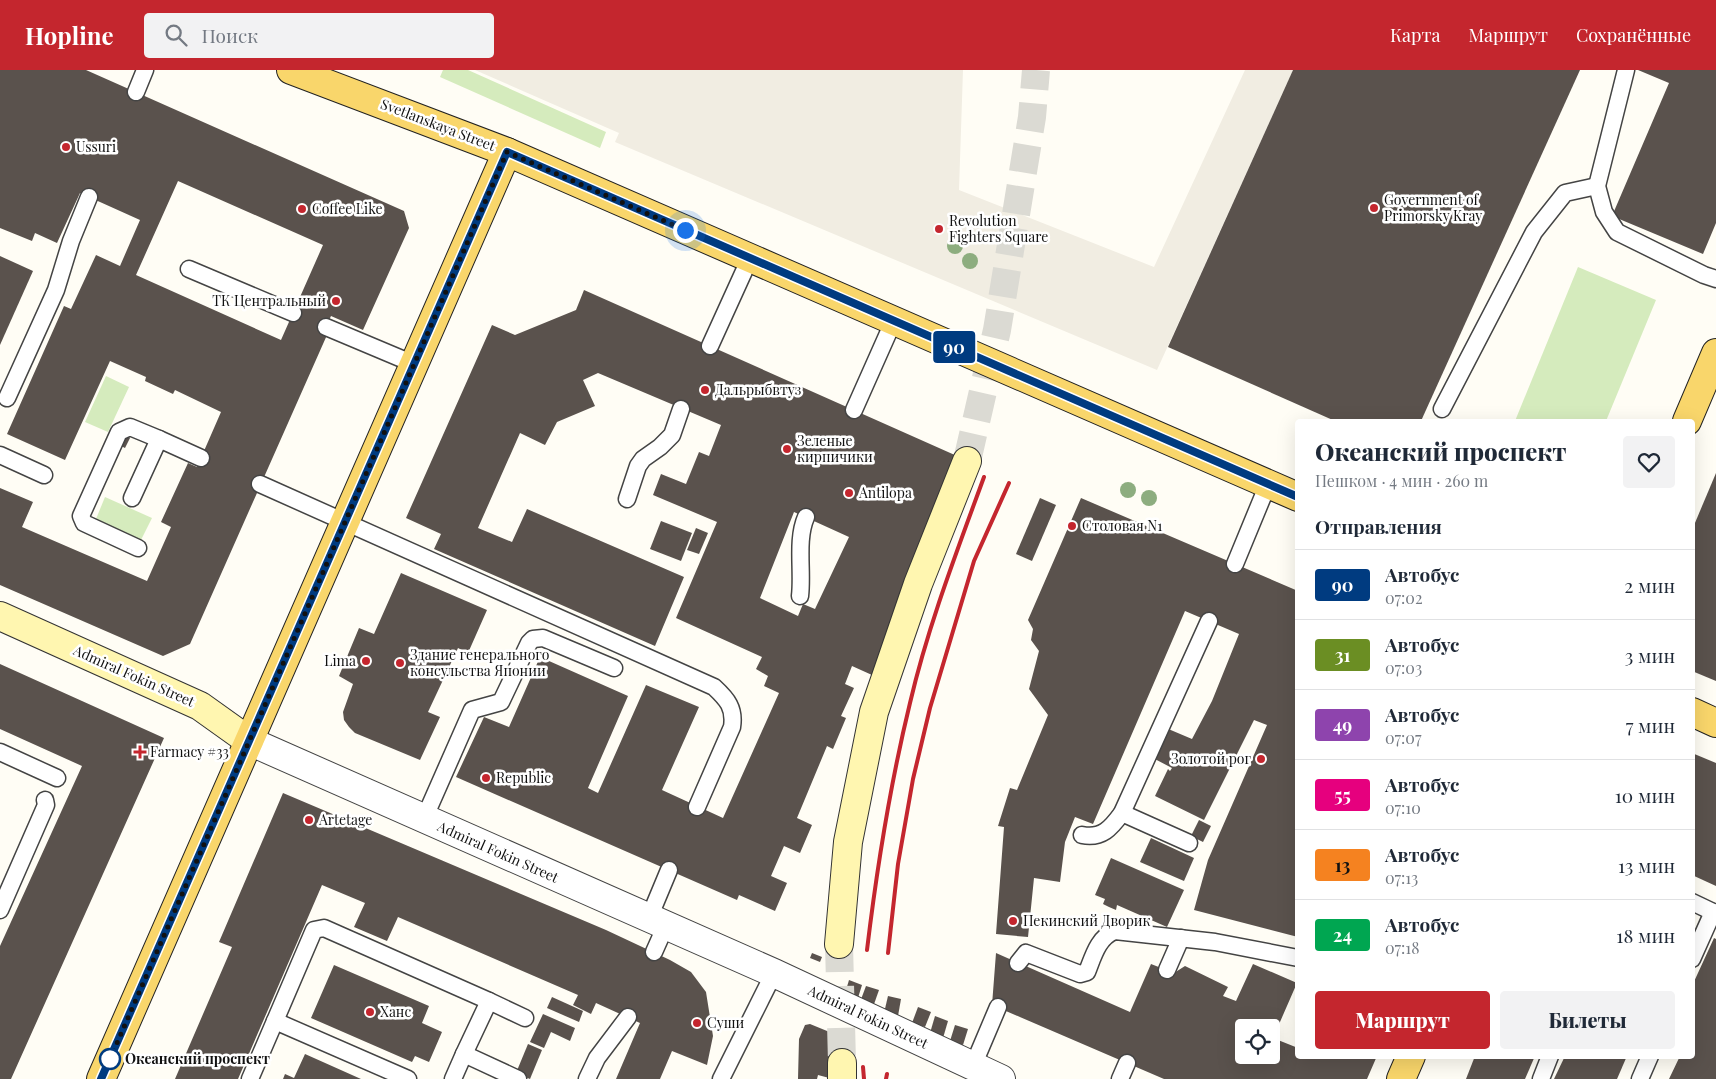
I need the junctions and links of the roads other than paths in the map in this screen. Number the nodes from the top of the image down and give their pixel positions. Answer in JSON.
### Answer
{"nodes":[{"id":1,"x":145,"y":70,"type":"edge"},
{"id":2,"x":291,"y":70,"type":"edge"},
{"id":3,"x":1626,"y":70,"type":"edge"},
{"id":4,"x":136,"y":92,"type":"dead end"},
{"id":5,"x":507,"y":152,"type":"junction"},
{"id":6,"x":1597,"y":186,"type":"junction"},
{"id":7,"x":90,"y":197,"type":"dead end"},
{"id":8,"x":750,"y":258,"type":"junction"},
{"id":9,"x":189,"y":269,"type":"dead end"},
{"id":10,"x":1716,"y":279,"type":"edge"},
{"id":11,"x":293,"y":313,"type":"dead end"},
{"id":12,"x":894,"y":320,"type":"junction"},
{"id":13,"x":326,"y":327,"type":"dead end"},
{"id":14,"x":710,"y":346,"type":"dead end"},
{"id":15,"x":1716,"y":353,"type":"edge"},
{"id":16,"x":414,"y":364,"type":"junction"},
{"id":17,"x":7,"y":398,"type":"dead end"},
{"id":18,"x":681,"y":409,"type":"dead end"},
{"id":19,"x":1442,"y":409,"type":"dead end"},
{"id":20,"x":854,"y":410,"type":"dead end"},
{"id":21,"x":1688,"y":419,"type":"edge"},
{"id":22,"x":159,"y":440,"type":"junction"},
{"id":23,"x":0,"y":456,"type":"edge"},
{"id":24,"x":201,"y":458,"type":"dead end"},
{"id":25,"x":967,"y":460,"type":"tunnel mouth"},
{"id":26,"x":44,"y":476,"type":"dead end"},
{"id":27,"x":260,"y":484,"type":"dead end"},
{"id":28,"x":1268,"y":484,"type":"junction"},
{"id":29,"x":1295,"y":496,"type":"edge"},
{"id":30,"x":132,"y":498,"type":"dead end"},
{"id":31,"x":626,"y":499,"type":"dead end"},
{"id":32,"x":806,"y":517,"type":"dead end"},
{"id":33,"x":345,"y":522,"type":"junction"},
{"id":34,"x":138,"y":548,"type":"dead end"},
{"id":35,"x":1235,"y":564,"type":"dead end"},
{"id":36,"x":800,"y":596,"type":"dead end"},
{"id":37,"x":0,"y":616,"type":"edge"},
{"id":38,"x":1209,"y":622,"type":"dead end"},
{"id":39,"x":614,"y":668,"type":"dead end"},
{"id":40,"x":1695,"y":713,"type":"edge"},
{"id":41,"x":1716,"y":722,"type":"edge"},
{"id":42,"x":249,"y":741,"type":"junction"},
{"id":43,"x":0,"y":752,"type":"edge"},
{"id":44,"x":57,"y":778,"type":"dead end"},
{"id":45,"x":45,"y":800,"type":"dead end"},
{"id":46,"x":697,"y":807,"type":"dead end"},
{"id":47,"x":1122,"y":813,"type":"junction"},
{"id":48,"x":424,"y":819,"type":"junction"},
{"id":49,"x":1082,"y":835,"type":"dead end"},
{"id":50,"x":1189,"y":843,"type":"dead end"},
{"id":51,"x":669,"y":870,"type":"dead end"},
{"id":52,"x":1695,"y":903,"type":"edge"},
{"id":53,"x":0,"y":910,"type":"edge"},
{"id":54,"x":1715,"y":912,"type":"edge"},
{"id":55,"x":657,"y":922,"type":"junction"},
{"id":56,"x":1181,"y":938,"type":"junction"},
{"id":57,"x":840,"y":944,"type":"tunnel mouth"},
{"id":58,"x":654,"y":952,"type":"dead end"},
{"id":59,"x":1695,"y":953,"type":"edge"},
{"id":60,"x":1295,"y":957,"type":"edge"},
{"id":61,"x":1018,"y":963,"type":"dead end"},
{"id":62,"x":1167,"y":970,"type":"dead end"},
{"id":63,"x":774,"y":973,"type":"junction"},
{"id":64,"x":489,"y":1001,"type":"junction"},
{"id":65,"x":998,"y":1007,"type":"dead end"},
{"id":66,"x":628,"y":1017,"type":"dead end"},
{"id":67,"x":525,"y":1018,"type":"dead end"},
{"id":68,"x":275,"y":1022,"type":"junction"},
{"id":69,"x":464,"y":1054,"type":"junction"},
{"id":70,"x":1410,"y":1059,"type":"edge"},
{"id":71,"x":1549,"y":1059,"type":"edge"},
{"id":72,"x":1649,"y":1059,"type":"edge"},
{"id":73,"x":1127,"y":1063,"type":"dead end"},
{"id":74,"x":973,"y":1066,"type":"junction"},
{"id":75,"x":101,"y":1079,"type":"edge"},
{"id":76,"x":250,"y":1079,"type":"edge"},
{"id":77,"x":408,"y":1079,"type":"edge"},
{"id":78,"x":453,"y":1079,"type":"edge"},
{"id":79,"x":518,"y":1079,"type":"edge"},
{"id":80,"x":587,"y":1079,"type":"edge"},
{"id":81,"x":721,"y":1079,"type":"edge"},
{"id":82,"x":1001,"y":1079,"type":"edge"},
{"id":83,"x":1120,"y":1079,"type":"edge"},
{"id":84,"x":1401,"y":1079,"type":"edge"},
{"id":85,"x":1541,"y":1079,"type":"edge"},
{"id":86,"x":1640,"y":1079,"type":"edge"}],
"edges":[{"from":1,"to":4,"type":"lane"},
{"from":2,"to":5,"type":"main road","name":"Svetlanskaya Street"},
{"from":3,"to":6,"type":"lane"},
{"from":5,"to":8,"type":"main road","name":"Svetlanskaya Street"},
{"from":5,"to":16,"type":"main road"},
{"from":6,"to":10,"type":"lane"},
{"from":6,"to":19,"type":"lane"},
{"from":7,"to":17,"type":"lane"},
{"from":8,"to":12,"type":"main road","name":"Svetlanskaya Street"},
{"from":8,"to":14,"type":"lane"},
{"from":9,"to":11,"type":"lane"},
{"from":12,"to":20,"type":"lane"},
{"from":12,"to":28,"type":"main road","name":"Svetlanskaya Street"},
{"from":13,"to":16,"type":"lane"},
{"from":15,"to":21,"type":"main road"},
{"from":16,"to":33,"type":"main road"},
{"from":18,"to":31,"type":"lane"},
{"from":22,"to":24,"type":"lane"},
{"from":22,"to":30,"type":"lane"},
{"from":22,"to":34,"type":"lane"},
{"from":23,"to":26,"type":"lane"},
{"from":25,"to":57,"type":"main road"},
{"from":27,"to":33,"type":"lane"},
{"from":28,"to":29,"type":"main road","name":"Svetlanskaya Street"},
{"from":28,"to":35,"type":"lane"},
{"from":32,"to":36,"type":"lane"},
{"from":33,"to":42,"type":"main road"},
{"from":33,"to":46,"type":"lane"},
{"from":37,"to":42,"type":"main road","name":"Admiral Fokin Street"},
{"from":38,"to":47,"type":"lane"},
{"from":39,"to":48,"type":"lane"},
{"from":40,"to":41,"type":"main road"},
{"from":42,"to":48,"type":"street","name":"Admiral Fokin Street"},
{"from":42,"to":75,"type":"main road"},
{"from":43,"to":44,"type":"lane"},
{"from":45,"to":53,"type":"lane"},
{"from":47,"to":49,"type":"lane"},
{"from":47,"to":50,"type":"lane"},
{"from":48,"to":55,"type":"street","name":"Admiral Fokin Street"},
{"from":51,"to":55,"type":"lane"},
{"from":52,"to":54,"type":"lane"},
{"from":54,"to":59,"type":"lane"},
{"from":55,"to":58,"type":"lane"},
{"from":55,"to":63,"type":"street","name":"Admiral Fokin Street"},
{"from":56,"to":60,"type":"lane"},
{"from":56,"to":61,"type":"lane"},
{"from":56,"to":62,"type":"lane"},
{"from":63,"to":74,"type":"street","name":"Admiral Fokin Street"},
{"from":63,"to":81,"type":"lane"},
{"from":64,"to":67,"type":"lane"},
{"from":64,"to":68,"type":"lane"},
{"from":64,"to":69,"type":"lane"},
{"from":65,"to":74,"type":"lane"},
{"from":66,"to":80,"type":"lane"},
{"from":68,"to":76,"type":"lane"},
{"from":68,"to":77,"type":"lane"},
{"from":69,"to":78,"type":"lane"},
{"from":69,"to":79,"type":"lane"},
{"from":70,"to":84,"type":"main road"},
{"from":71,"to":85,"type":"lane"},
{"from":72,"to":86,"type":"lane"},
{"from":73,"to":83,"type":"lane"},
{"from":74,"to":82,"type":"street","name":"Admiral Fokin Street"}]}
